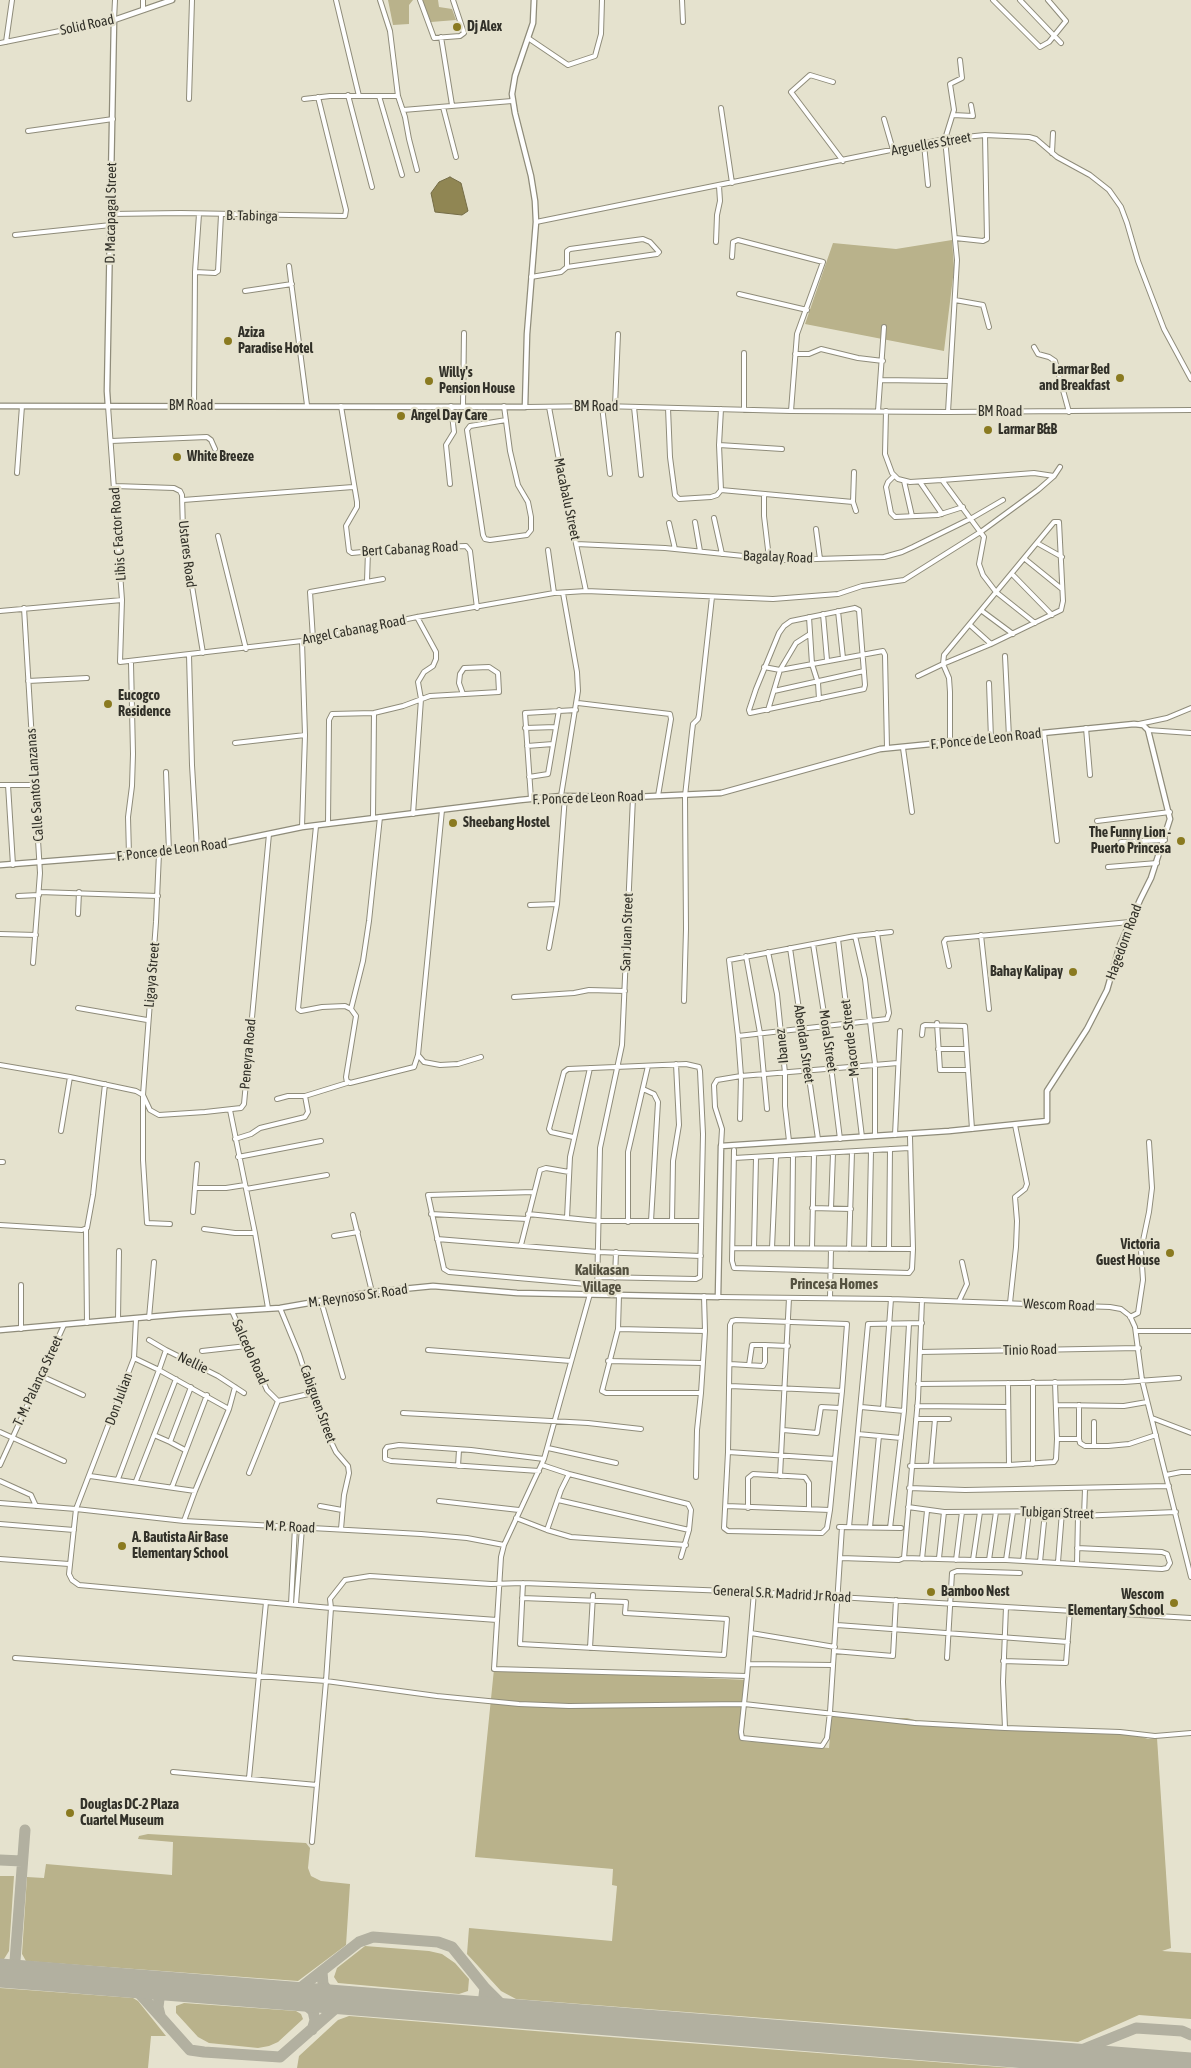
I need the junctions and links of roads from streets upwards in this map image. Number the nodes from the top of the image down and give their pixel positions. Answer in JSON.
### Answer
{"nodes":[{"id":1,"x":12,"y":0,"type":"edge"},
{"id":2,"x":115,"y":0,"type":"edge"},
{"id":3,"x":144,"y":0,"type":"edge"},
{"id":4,"x":172,"y":0,"type":"edge"},
{"id":5,"x":192,"y":0,"type":"edge"},
{"id":6,"x":336,"y":0,"type":"edge"},
{"id":7,"x":380,"y":0,"type":"edge"},
{"id":8,"x":420,"y":0,"type":"edge"},
{"id":9,"x":453,"y":0,"type":"edge"},
{"id":10,"x":534,"y":0,"type":"edge"},
{"id":11,"x":602,"y":0,"type":"edge"},
{"id":12,"x":682,"y":0,"type":"edge"},
{"id":13,"x":993,"y":0,"type":"edge"},
{"id":14,"x":1020,"y":0,"type":"edge"},
{"id":15,"x":1048,"y":0,"type":"edge"},
{"id":16,"x":143,"y":10,"type":"junction"},
{"id":17,"x":114,"y":20,"type":"junction"},
{"id":18,"x":683,"y":22,"type":"dead end"},
{"id":19,"x":1054,"y":35,"type":"junction"},
{"id":20,"x":441,"y":37,"type":"junction"},
{"id":21,"x":528,"y":38,"type":"junction"},
{"id":22,"x":6,"y":42,"type":"junction"},
{"id":23,"x":1061,"y":42,"type":"dead end"},
{"id":24,"x":0,"y":43,"type":"edge"},
{"id":25,"x":960,"y":60,"type":"dead end"},
{"id":26,"x":833,"y":82,"type":"dead end"},
{"id":27,"x":348,"y":96,"type":"junction"},
{"id":28,"x":359,"y":96,"type":"junction"},
{"id":29,"x":379,"y":96,"type":"junction"},
{"id":30,"x":398,"y":96,"type":"junction"},
{"id":31,"x":318,"y":97,"type":"junction"},
{"id":32,"x":189,"y":99,"type":"dead end"},
{"id":33,"x":304,"y":100,"type":"dead end"},
{"id":34,"x":512,"y":101,"type":"junction"},
{"id":35,"x":452,"y":105,"type":"junction"},
{"id":36,"x":971,"y":105,"type":"dead end"},
{"id":37,"x":443,"y":106,"type":"junction"},
{"id":38,"x":721,"y":108,"type":"dead end"},
{"id":39,"x":403,"y":110,"type":"junction"},
{"id":40,"x":953,"y":114,"type":"junction"},
{"id":41,"x":113,"y":119,"type":"junction"},
{"id":42,"x":884,"y":119,"type":"dead end"},
{"id":43,"x":28,"y":132,"type":"dead end"},
{"id":44,"x":1053,"y":133,"type":"dead end"},
{"id":45,"x":985,"y":135,"type":"junction"},
{"id":46,"x":945,"y":140,"type":"junction"},
{"id":47,"x":924,"y":144,"type":"junction"},
{"id":48,"x":892,"y":150,"type":"junction"},
{"id":49,"x":1052,"y":153,"type":"junction"},
{"id":50,"x":456,"y":158,"type":"dead end"},
{"id":51,"x":843,"y":161,"type":"junction"},
{"id":52,"x":417,"y":170,"type":"dead end"},
{"id":53,"x":402,"y":175,"type":"dead end"},
{"id":54,"x":732,"y":183,"type":"junction"},
{"id":55,"x":719,"y":186,"type":"junction"},
{"id":56,"x":928,"y":186,"type":"dead end"},
{"id":57,"x":372,"y":187,"type":"dead end"},
{"id":58,"x":111,"y":214,"type":"junction"},
{"id":59,"x":199,"y":214,"type":"junction"},
{"id":60,"x":221,"y":215,"type":"junction"},
{"id":61,"x":536,"y":222,"type":"junction"},
{"id":62,"x":111,"y":224,"type":"junction"},
{"id":63,"x":16,"y":235,"type":"dead end"},
{"id":64,"x":955,"y":238,"type":"junction"},
{"id":65,"x":716,"y":242,"type":"dead end"},
{"id":66,"x":732,"y":257,"type":"dead end"},
{"id":67,"x":289,"y":266,"type":"dead end"},
{"id":68,"x":566,"y":267,"type":"junction"},
{"id":69,"x":195,"y":272,"type":"junction"},
{"id":70,"x":531,"y":277,"type":"junction"},
{"id":71,"x":292,"y":284,"type":"junction"},
{"id":72,"x":245,"y":290,"type":"dead end"},
{"id":73,"x":739,"y":294,"type":"dead end"},
{"id":74,"x":955,"y":300,"type":"junction"},
{"id":75,"x":807,"y":310,"type":"junction"},
{"id":76,"x":884,"y":327,"type":"dead end"},
{"id":77,"x":989,"y":327,"type":"dead end"},
{"id":78,"x":464,"y":333,"type":"dead end"},
{"id":79,"x":618,"y":334,"type":"dead end"},
{"id":80,"x":1034,"y":347,"type":"dead end"},
{"id":81,"x":744,"y":353,"type":"dead end"},
{"id":82,"x":795,"y":354,"type":"junction"},
{"id":83,"x":883,"y":361,"type":"junction"},
{"id":84,"x":1191,"y":379,"type":"edge"},
{"id":85,"x":881,"y":380,"type":"junction"},
{"id":86,"x":949,"y":381,"type":"junction"},
{"id":87,"x":0,"y":406,"type":"edge"},
{"id":88,"x":22,"y":406,"type":"junction"},
{"id":89,"x":108,"y":406,"type":"junction"},
{"id":90,"x":308,"y":406,"type":"junction"},
{"id":91,"x":341,"y":406,"type":"junction"},
{"id":92,"x":451,"y":406,"type":"junction"},
{"id":93,"x":463,"y":406,"type":"junction"},
{"id":94,"x":504,"y":406,"type":"junction"},
{"id":95,"x":602,"y":406,"type":"junction"},
{"id":96,"x":615,"y":406,"type":"junction"},
{"id":97,"x":194,"y":407,"type":"junction"},
{"id":98,"x":525,"y":407,"type":"junction"},
{"id":99,"x":549,"y":407,"type":"junction"},
{"id":100,"x":634,"y":407,"type":"junction"},
{"id":101,"x":668,"y":408,"type":"junction"},
{"id":102,"x":721,"y":409,"type":"junction"},
{"id":103,"x":744,"y":410,"type":"junction"},
{"id":104,"x":1191,"y":410,"type":"edge"},
{"id":105,"x":791,"y":411,"type":"junction"},
{"id":106,"x":878,"y":411,"type":"junction"},
{"id":107,"x":886,"y":411,"type":"junction"},
{"id":108,"x":948,"y":412,"type":"junction"},
{"id":109,"x":1068,"y":412,"type":"junction"},
{"id":110,"x":506,"y":420,"type":"junction"},
{"id":111,"x":111,"y":441,"type":"junction"},
{"id":112,"x":719,"y":445,"type":"junction"},
{"id":113,"x":215,"y":449,"type":"dead end"},
{"id":114,"x":782,"y":449,"type":"dead end"},
{"id":115,"x":1060,"y":466,"type":"dead end"},
{"id":116,"x":854,"y":472,"type":"dead end"},
{"id":117,"x":17,"y":473,"type":"dead end"},
{"id":118,"x":610,"y":474,"type":"dead end"},
{"id":119,"x":641,"y":474,"type":"dead end"},
{"id":120,"x":894,"y":476,"type":"junction"},
{"id":121,"x":1054,"y":476,"type":"junction"},
{"id":122,"x":942,"y":480,"type":"junction"},
{"id":123,"x":904,"y":481,"type":"junction"},
{"id":124,"x":920,"y":482,"type":"junction"},
{"id":125,"x":450,"y":484,"type":"dead end"},
{"id":126,"x":115,"y":486,"type":"junction"},
{"id":127,"x":353,"y":487,"type":"junction"},
{"id":128,"x":721,"y":490,"type":"junction"},
{"id":129,"x":764,"y":494,"type":"junction"},
{"id":130,"x":183,"y":500,"type":"junction"},
{"id":131,"x":1002,"y":500,"type":"dead end"},
{"id":132,"x":853,"y":502,"type":"junction"},
{"id":133,"x":963,"y":507,"type":"junction"},
{"id":134,"x":856,"y":511,"type":"dead end"},
{"id":135,"x":942,"y":514,"type":"junction"},
{"id":136,"x":912,"y":516,"type":"junction"},
{"id":137,"x":714,"y":518,"type":"dead end"},
{"id":138,"x":972,"y":518,"type":"junction"},
{"id":139,"x":695,"y":522,"type":"dead end"},
{"id":140,"x":669,"y":523,"type":"dead end"},
{"id":141,"x":816,"y":529,"type":"dead end"},
{"id":142,"x":982,"y":531,"type":"junction"},
{"id":143,"x":218,"y":536,"type":"dead end"},
{"id":144,"x":1037,"y":543,"type":"junction"},
{"id":145,"x":576,"y":544,"type":"junction"},
{"id":146,"x":675,"y":549,"type":"junction"},
{"id":147,"x":548,"y":550,"type":"dead end"},
{"id":148,"x":368,"y":551,"type":"junction"},
{"id":149,"x":700,"y":552,"type":"junction"},
{"id":150,"x":722,"y":554,"type":"junction"},
{"id":151,"x":1062,"y":557,"type":"junction"},
{"id":152,"x":769,"y":558,"type":"junction"},
{"id":153,"x":820,"y":559,"type":"junction"},
{"id":154,"x":1024,"y":559,"type":"junction"},
{"id":155,"x":1012,"y":574,"type":"junction"},
{"id":156,"x":383,"y":579,"type":"dead end"},
{"id":157,"x":366,"y":581,"type":"junction"},
{"id":158,"x":1062,"y":590,"type":"junction"},
{"id":159,"x":586,"y":591,"type":"junction"},
{"id":160,"x":996,"y":592,"type":"junction"},
{"id":161,"x":554,"y":593,"type":"junction"},
{"id":162,"x":562,"y":593,"type":"junction"},
{"id":163,"x":712,"y":597,"type":"junction"},
{"id":164,"x":122,"y":600,"type":"junction"},
{"id":165,"x":24,"y":608,"type":"junction"},
{"id":166,"x":477,"y":608,"type":"junction"},
{"id":167,"x":0,"y":611,"type":"edge"},
{"id":168,"x":838,"y":611,"type":"junction"},
{"id":169,"x":982,"y":611,"type":"junction"},
{"id":170,"x":823,"y":614,"type":"junction"},
{"id":171,"x":1052,"y":615,"type":"junction"},
{"id":172,"x":809,"y":617,"type":"junction"},
{"id":173,"x":417,"y":618,"type":"junction"},
{"id":174,"x":1035,"y":623,"type":"junction"},
{"id":175,"x":970,"y":625,"type":"junction"},
{"id":176,"x":810,"y":634,"type":"junction"},
{"id":177,"x":1013,"y":634,"type":"junction"},
{"id":178,"x":313,"y":639,"type":"junction"},
{"id":179,"x":302,"y":641,"type":"junction"},
{"id":180,"x":991,"y":644,"type":"junction"},
{"id":181,"x":246,"y":649,"type":"junction"},
{"id":182,"x":203,"y":653,"type":"junction"},
{"id":183,"x":863,"y":654,"type":"junction"},
{"id":184,"x":189,"y":655,"type":"junction"},
{"id":185,"x":1005,"y":656,"type":"dead end"},
{"id":186,"x":843,"y":658,"type":"junction"},
{"id":187,"x":827,"y":660,"type":"junction"},
{"id":188,"x":120,"y":662,"type":"joint"},
{"id":189,"x":131,"y":662,"type":"junction"},
{"id":190,"x":812,"y":664,"type":"junction"},
{"id":191,"x":943,"y":664,"type":"junction"},
{"id":192,"x":764,"y":667,"type":"junction"},
{"id":193,"x":780,"y":670,"type":"junction"},
{"id":194,"x":864,"y":671,"type":"junction"},
{"id":195,"x":918,"y":676,"type":"dead end"},
{"id":196,"x":87,"y":678,"type":"dead end"},
{"id":197,"x":28,"y":682,"type":"junction"},
{"id":198,"x":818,"y":683,"type":"junction"},
{"id":199,"x":988,"y":683,"type":"dead end"},
{"id":200,"x":774,"y":691,"type":"junction"},
{"id":201,"x":463,"y":694,"type":"junction"},
{"id":202,"x":819,"y":699,"type":"junction"},
{"id":203,"x":421,"y":700,"type":"junction"},
{"id":204,"x":578,"y":703,"type":"junction"},
{"id":205,"x":1191,"y":708,"type":"edge"},
{"id":206,"x":559,"y":710,"type":"junction"},
{"id":207,"x":576,"y":710,"type":"junction"},
{"id":208,"x":768,"y":710,"type":"junction"},
{"id":209,"x":374,"y":713,"type":"junction"},
{"id":210,"x":1141,"y":724,"type":"junction"},
{"id":211,"x":556,"y":727,"type":"junction"},
{"id":212,"x":525,"y":728,"type":"junction"},
{"id":213,"x":1086,"y":728,"type":"junction"},
{"id":214,"x":1148,"y":730,"type":"junction"},
{"id":215,"x":1044,"y":733,"type":"junction"},
{"id":216,"x":1191,"y":733,"type":"edge"},
{"id":217,"x":305,"y":735,"type":"junction"},
{"id":218,"x":1009,"y":737,"type":"junction"},
{"id":219,"x":991,"y":739,"type":"junction"},
{"id":220,"x":235,"y":743,"type":"dead end"},
{"id":221,"x":950,"y":743,"type":"junction"},
{"id":222,"x":553,"y":744,"type":"junction"},
{"id":223,"x":527,"y":746,"type":"junction"},
{"id":224,"x":888,"y":748,"type":"junction"},
{"id":225,"x":903,"y":748,"type":"junction"},
{"id":226,"x":166,"y":772,"type":"dead end"},
{"id":227,"x":1090,"y":775,"type":"dead end"},
{"id":228,"x":529,"y":777,"type":"junction"},
{"id":229,"x":0,"y":785,"type":"edge"},
{"id":230,"x":8,"y":785,"type":"junction"},
{"id":231,"x":36,"y":785,"type":"junction"},
{"id":232,"x":563,"y":796,"type":"junction"},
{"id":233,"x":658,"y":796,"type":"junction"},
{"id":234,"x":685,"y":796,"type":"junction"},
{"id":235,"x":633,"y":797,"type":"junction"},
{"id":236,"x":531,"y":799,"type":"junction"},
{"id":237,"x":442,"y":810,"type":"junction"},
{"id":238,"x":912,"y":812,"type":"dead end"},
{"id":239,"x":1170,"y":812,"type":"junction"},
{"id":240,"x":414,"y":814,"type":"junction"},
{"id":241,"x":380,"y":817,"type":"junction"},
{"id":242,"x":373,"y":818,"type":"junction"},
{"id":243,"x":1096,"y":821,"type":"dead end"},
{"id":244,"x":328,"y":824,"type":"junction"},
{"id":245,"x":316,"y":826,"type":"junction"},
{"id":246,"x":302,"y":827,"type":"junction"},
{"id":247,"x":269,"y":834,"type":"junction"},
{"id":248,"x":1164,"y":840,"type":"junction"},
{"id":249,"x":1057,"y":841,"type":"dead end"},
{"id":250,"x":1121,"y":842,"type":"dead end"},
{"id":251,"x":197,"y":849,"type":"junction"},
{"id":252,"x":169,"y":853,"type":"junction"},
{"id":253,"x":159,"y":854,"type":"junction"},
{"id":254,"x":129,"y":855,"type":"junction"},
{"id":255,"x":40,"y":863,"type":"junction"},
{"id":256,"x":1157,"y":863,"type":"junction"},
{"id":257,"x":0,"y":865,"type":"edge"},
{"id":258,"x":13,"y":865,"type":"junction"},
{"id":259,"x":1108,"y":867,"type":"dead end"},
{"id":260,"x":79,"y":892,"type":"junction"},
{"id":261,"x":39,"y":894,"type":"junction"},
{"id":262,"x":18,"y":896,"type":"dead end"},
{"id":263,"x":158,"y":896,"type":"junction"},
{"id":264,"x":557,"y":904,"type":"junction"},
{"id":265,"x":530,"y":905,"type":"dead end"},
{"id":266,"x":78,"y":914,"type":"dead end"},
{"id":267,"x":1130,"y":922,"type":"junction"},
{"id":268,"x":891,"y":932,"type":"dead end"},
{"id":269,"x":877,"y":933,"type":"junction"},
{"id":270,"x":0,"y":934,"type":"edge"},
{"id":271,"x":36,"y":935,"type":"junction"},
{"id":272,"x":981,"y":935,"type":"junction"},
{"id":273,"x":855,"y":936,"type":"junction"},
{"id":274,"x":838,"y":939,"type":"junction"},
{"id":275,"x":813,"y":944,"type":"junction"},
{"id":276,"x":549,"y":948,"type":"dead end"},
{"id":277,"x":790,"y":948,"type":"junction"},
{"id":278,"x":768,"y":952,"type":"junction"},
{"id":279,"x":746,"y":956,"type":"junction"},
{"id":280,"x":33,"y":963,"type":"dead end"},
{"id":281,"x":949,"y":966,"type":"dead end"},
{"id":282,"x":625,"y":991,"type":"junction"},
{"id":283,"x":514,"y":997,"type":"dead end"},
{"id":284,"x":684,"y":1001,"type":"dead end"},
{"id":285,"x":78,"y":1008,"type":"dead end"},
{"id":286,"x":352,"y":1009,"type":"junction"},
{"id":287,"x":989,"y":1009,"type":"dead end"},
{"id":288,"x":148,"y":1020,"type":"junction"},
{"id":289,"x":869,"y":1021,"type":"junction"},
{"id":290,"x":848,"y":1024,"type":"junction"},
{"id":291,"x":937,"y":1024,"type":"junction"},
{"id":292,"x":826,"y":1026,"type":"junction"},
{"id":293,"x":802,"y":1029,"type":"junction"},
{"id":294,"x":781,"y":1031,"type":"junction"},
{"id":295,"x":900,"y":1031,"type":"dead end"},
{"id":296,"x":760,"y":1033,"type":"junction"},
{"id":297,"x":922,"y":1035,"type":"dead end"},
{"id":298,"x":738,"y":1036,"type":"junction"},
{"id":299,"x":938,"y":1049,"type":"junction"},
{"id":300,"x":966,"y":1049,"type":"junction"},
{"id":301,"x":418,"y":1055,"type":"junction"},
{"id":302,"x":481,"y":1056,"type":"dead end"},
{"id":303,"x":898,"y":1063,"type":"junction"},
{"id":304,"x":676,"y":1064,"type":"junction"},
{"id":305,"x":875,"y":1064,"type":"junction"},
{"id":306,"x":0,"y":1065,"type":"edge"},
{"id":307,"x":648,"y":1066,"type":"junction"},
{"id":308,"x":854,"y":1066,"type":"junction"},
{"id":309,"x":831,"y":1067,"type":"junction"},
{"id":310,"x":590,"y":1068,"type":"junction"},
{"id":311,"x":618,"y":1068,"type":"junction"},
{"id":312,"x":808,"y":1070,"type":"junction"},
{"id":313,"x":967,"y":1070,"type":"junction"},
{"id":314,"x":785,"y":1073,"type":"junction"},
{"id":315,"x":764,"y":1075,"type":"junction"},
{"id":316,"x":740,"y":1076,"type":"junction"},
{"id":317,"x":70,"y":1077,"type":"junction"},
{"id":318,"x":347,"y":1081,"type":"junction"},
{"id":319,"x":105,"y":1084,"type":"junction"},
{"id":320,"x":643,"y":1089,"type":"junction"},
{"id":321,"x":143,"y":1096,"type":"junction"},
{"id":322,"x":305,"y":1096,"type":"junction"},
{"id":323,"x":277,"y":1099,"type":"dead end"},
{"id":324,"x":767,"y":1109,"type":"dead end"},
{"id":325,"x":230,"y":1110,"type":"junction"},
{"id":326,"x":740,"y":1119,"type":"dead end"},
{"id":327,"x":1015,"y":1124,"type":"junction"},
{"id":328,"x":972,"y":1129,"type":"junction"},
{"id":329,"x":61,"y":1131,"type":"dead end"},
{"id":330,"x":895,"y":1135,"type":"junction"},
{"id":331,"x":875,"y":1136,"type":"junction"},
{"id":332,"x":862,"y":1137,"type":"junction"},
{"id":333,"x":910,"y":1137,"type":"dead end"},
{"id":334,"x":573,"y":1138,"type":"junction"},
{"id":335,"x":235,"y":1139,"type":"junction"},
{"id":336,"x":818,"y":1139,"type":"junction"},
{"id":337,"x":840,"y":1139,"type":"junction"},
{"id":338,"x":321,"y":1141,"type":"dead end"},
{"id":339,"x":789,"y":1141,"type":"junction"},
{"id":340,"x":1150,"y":1142,"type":"dead end"},
{"id":341,"x":721,"y":1146,"type":"junction"},
{"id":342,"x":909,"y":1148,"type":"junction"},
{"id":343,"x":734,"y":1150,"type":"dead end"},
{"id":344,"x":890,"y":1150,"type":"junction"},
{"id":345,"x":871,"y":1151,"type":"junction"},
{"id":346,"x":852,"y":1152,"type":"junction"},
{"id":347,"x":833,"y":1153,"type":"junction"},
{"id":348,"x":814,"y":1154,"type":"junction"},
{"id":349,"x":793,"y":1155,"type":"junction"},
{"id":350,"x":238,"y":1157,"type":"junction"},
{"id":351,"x":776,"y":1157,"type":"junction"},
{"id":352,"x":734,"y":1158,"type":"junction"},
{"id":353,"x":756,"y":1158,"type":"junction"},
{"id":354,"x":197,"y":1164,"type":"dead end"},
{"id":355,"x":569,"y":1172,"type":"junction"},
{"id":356,"x":327,"y":1175,"type":"dead end"},
{"id":357,"x":245,"y":1187,"type":"junction"},
{"id":358,"x":195,"y":1188,"type":"junction"},
{"id":359,"x":534,"y":1192,"type":"junction"},
{"id":360,"x":812,"y":1208,"type":"junction"},
{"id":361,"x":831,"y":1208,"type":"junction"},
{"id":362,"x":851,"y":1209,"type":"junction"},
{"id":363,"x":193,"y":1212,"type":"dead end"},
{"id":364,"x":431,"y":1214,"type":"junction"},
{"id":365,"x":353,"y":1215,"type":"dead end"},
{"id":366,"x":528,"y":1217,"type":"junction"},
{"id":367,"x":567,"y":1218,"type":"junction"},
{"id":368,"x":598,"y":1221,"type":"junction"},
{"id":369,"x":651,"y":1221,"type":"junction"},
{"id":370,"x":672,"y":1221,"type":"junction"},
{"id":371,"x":700,"y":1221,"type":"junction"},
{"id":372,"x":628,"y":1222,"type":"junction"},
{"id":373,"x":170,"y":1224,"type":"dead end"},
{"id":374,"x":0,"y":1225,"type":"edge"},
{"id":375,"x":87,"y":1228,"type":"junction"},
{"id":376,"x":204,"y":1229,"type":"dead end"},
{"id":377,"x":255,"y":1232,"type":"junction"},
{"id":378,"x":358,"y":1232,"type":"junction"},
{"id":379,"x":334,"y":1236,"type":"dead end"},
{"id":380,"x":437,"y":1239,"type":"junction"},
{"id":381,"x":521,"y":1245,"type":"junction"},
{"id":382,"x":792,"y":1247,"type":"junction"},
{"id":383,"x":733,"y":1248,"type":"junction"},
{"id":384,"x":754,"y":1248,"type":"junction"},
{"id":385,"x":772,"y":1248,"type":"junction"},
{"id":386,"x":812,"y":1248,"type":"junction"},
{"id":387,"x":831,"y":1249,"type":"junction"},
{"id":388,"x":850,"y":1249,"type":"junction"},
{"id":389,"x":869,"y":1249,"type":"junction"},
{"id":390,"x":888,"y":1249,"type":"junction"},
{"id":391,"x":913,"y":1250,"type":"junction"},
{"id":392,"x":119,"y":1251,"type":"dead end"},
{"id":393,"x":598,"y":1252,"type":"junction"},
{"id":394,"x":616,"y":1252,"type":"junction"},
{"id":395,"x":701,"y":1256,"type":"junction"},
{"id":396,"x":154,"y":1262,"type":"dead end"},
{"id":397,"x":962,"y":1262,"type":"dead end"},
{"id":398,"x":830,"y":1271,"type":"junction"},
{"id":399,"x":598,"y":1277,"type":"junction"},
{"id":400,"x":615,"y":1278,"type":"junction"},
{"id":401,"x":21,"y":1285,"type":"dead end"},
{"id":402,"x":598,"y":1285,"type":"junction"},
{"id":403,"x":372,"y":1292,"type":"junction"},
{"id":404,"x":590,"y":1294,"type":"junction"},
{"id":405,"x":597,"y":1294,"type":"junction"},
{"id":406,"x":619,"y":1295,"type":"junction"},
{"id":407,"x":704,"y":1296,"type":"junction"},
{"id":408,"x":718,"y":1297,"type":"junction"},
{"id":409,"x":789,"y":1298,"type":"junction"},
{"id":410,"x":830,"y":1298,"type":"junction"},
{"id":411,"x":892,"y":1299,"type":"junction"},
{"id":412,"x":321,"y":1300,"type":"junction"},
{"id":413,"x":922,"y":1300,"type":"junction"},
{"id":414,"x":959,"y":1302,"type":"junction"},
{"id":415,"x":1010,"y":1303,"type":"junction"},
{"id":416,"x":268,"y":1308,"type":"junction"},
{"id":417,"x":280,"y":1308,"type":"junction"},
{"id":418,"x":232,"y":1311,"type":"junction"},
{"id":419,"x":1130,"y":1317,"type":"junction"},
{"id":420,"x":149,"y":1318,"type":"junction"},
{"id":421,"x":136,"y":1319,"type":"junction"},
{"id":422,"x":118,"y":1320,"type":"junction"},
{"id":423,"x":789,"y":1321,"type":"junction"},
{"id":424,"x":87,"y":1323,"type":"junction"},
{"id":425,"x":922,"y":1323,"type":"junction"},
{"id":426,"x":889,"y":1324,"type":"junction"},
{"id":427,"x":909,"y":1324,"type":"junction"},
{"id":428,"x":64,"y":1325,"type":"junction"},
{"id":429,"x":21,"y":1329,"type":"junction"},
{"id":430,"x":618,"y":1329,"type":"junction"},
{"id":431,"x":0,"y":1330,"type":"edge"},
{"id":432,"x":705,"y":1330,"type":"junction"},
{"id":433,"x":1136,"y":1331,"type":"junction"},
{"id":434,"x":1191,"y":1331,"type":"edge"},
{"id":435,"x":149,"y":1340,"type":"dead end"},
{"id":436,"x":765,"y":1345,"type":"junction"},
{"id":437,"x":246,"y":1346,"type":"junction"},
{"id":438,"x":788,"y":1346,"type":"junction"},
{"id":439,"x":1139,"y":1348,"type":"junction"},
{"id":440,"x":166,"y":1350,"type":"junction"},
{"id":441,"x":428,"y":1350,"type":"dead end"},
{"id":442,"x":202,"y":1351,"type":"dead end"},
{"id":443,"x":920,"y":1352,"type":"junction"},
{"id":444,"x":134,"y":1358,"type":"junction"},
{"id":445,"x":571,"y":1361,"type":"junction"},
{"id":446,"x":608,"y":1362,"type":"junction"},
{"id":447,"x":702,"y":1363,"type":"junction"},
{"id":448,"x":730,"y":1364,"type":"junction"},
{"id":449,"x":749,"y":1365,"type":"junction"},
{"id":450,"x":159,"y":1370,"type":"junction"},
{"id":451,"x":41,"y":1376,"type":"junction"},
{"id":452,"x":343,"y":1377,"type":"dead end"},
{"id":453,"x":1179,"y":1378,"type":"dead end"},
{"id":454,"x":176,"y":1379,"type":"junction"},
{"id":455,"x":1142,"y":1380,"type":"junction"},
{"id":456,"x":1033,"y":1382,"type":"junction"},
{"id":457,"x":1056,"y":1382,"type":"junction"},
{"id":458,"x":1008,"y":1383,"type":"junction"},
{"id":459,"x":918,"y":1384,"type":"junction"},
{"id":460,"x":235,"y":1386,"type":"junction"},
{"id":461,"x":730,"y":1386,"type":"junction"},
{"id":462,"x":191,"y":1387,"type":"junction"},
{"id":463,"x":786,"y":1387,"type":"junction"},
{"id":464,"x":842,"y":1391,"type":"junction"},
{"id":465,"x":244,"y":1392,"type":"dead end"},
{"id":466,"x":312,"y":1393,"type":"junction"},
{"id":467,"x":701,"y":1393,"type":"junction"},
{"id":468,"x":83,"y":1395,"type":"dead end"},
{"id":469,"x":207,"y":1395,"type":"junction"},
{"id":470,"x":278,"y":1401,"type":"junction"},
{"id":471,"x":1147,"y":1402,"type":"junction"},
{"id":472,"x":1057,"y":1405,"type":"junction"},
{"id":473,"x":1079,"y":1405,"type":"junction"},
{"id":474,"x":917,"y":1406,"type":"junction"},
{"id":475,"x":861,"y":1407,"type":"junction"},
{"id":476,"x":840,"y":1408,"type":"junction"},
{"id":477,"x":1008,"y":1408,"type":"junction"},
{"id":478,"x":229,"y":1409,"type":"junction"},
{"id":479,"x":883,"y":1409,"type":"junction"},
{"id":480,"x":904,"y":1411,"type":"junction"},
{"id":481,"x":403,"y":1413,"type":"dead end"},
{"id":482,"x":1152,"y":1418,"type":"junction"},
{"id":483,"x":916,"y":1419,"type":"junction"},
{"id":484,"x":935,"y":1419,"type":"junction"},
{"id":485,"x":949,"y":1419,"type":"dead end"},
{"id":486,"x":555,"y":1421,"type":"junction"},
{"id":487,"x":1094,"y":1422,"type":"dead end"},
{"id":488,"x":641,"y":1429,"type":"dead end"},
{"id":489,"x":783,"y":1430,"type":"junction"},
{"id":490,"x":0,"y":1432,"type":"edge"},
{"id":491,"x":1191,"y":1433,"type":"edge"},
{"id":492,"x":858,"y":1434,"type":"junction"},
{"id":493,"x":154,"y":1435,"type":"junction"},
{"id":494,"x":1156,"y":1435,"type":"junction"},
{"id":495,"x":879,"y":1436,"type":"junction"},
{"id":496,"x":12,"y":1438,"type":"junction"},
{"id":497,"x":901,"y":1438,"type":"junction"},
{"id":498,"x":1057,"y":1439,"type":"junction"},
{"id":499,"x":1079,"y":1439,"type":"junction"},
{"id":500,"x":170,"y":1442,"type":"junction"},
{"id":501,"x":1094,"y":1446,"type":"junction"},
{"id":502,"x":548,"y":1448,"type":"junction"},
{"id":503,"x":186,"y":1450,"type":"junction"},
{"id":504,"x":459,"y":1450,"type":"junction"},
{"id":505,"x":728,"y":1452,"type":"junction"},
{"id":506,"x":781,"y":1455,"type":"junction"},
{"id":507,"x":544,"y":1458,"type":"junction"},
{"id":508,"x":835,"y":1459,"type":"junction"},
{"id":509,"x":64,"y":1461,"type":"dead end"},
{"id":510,"x":1,"y":1462,"type":"edge"},
{"id":511,"x":542,"y":1464,"type":"junction"},
{"id":512,"x":616,"y":1464,"type":"dead end"},
{"id":513,"x":1033,"y":1464,"type":"junction"},
{"id":514,"x":931,"y":1465,"type":"junction"},
{"id":515,"x":1009,"y":1465,"type":"junction"},
{"id":516,"x":458,"y":1466,"type":"junction"},
{"id":517,"x":910,"y":1466,"type":"junction"},
{"id":518,"x":538,"y":1472,"type":"junction"},
{"id":519,"x":1191,"y":1472,"type":"edge"},
{"id":520,"x":249,"y":1473,"type":"dead end"},
{"id":521,"x":569,"y":1474,"type":"junction"},
{"id":522,"x":1166,"y":1475,"type":"junction"},
{"id":523,"x":90,"y":1476,"type":"junction"},
{"id":524,"x":780,"y":1476,"type":"junction"},
{"id":525,"x":696,"y":1478,"type":"dead end"},
{"id":526,"x":118,"y":1479,"type":"junction"},
{"id":527,"x":0,"y":1482,"type":"edge"},
{"id":528,"x":136,"y":1482,"type":"junction"},
{"id":529,"x":1169,"y":1486,"type":"junction"},
{"id":530,"x":172,"y":1487,"type":"junction"},
{"id":531,"x":909,"y":1488,"type":"junction"},
{"id":532,"x":1085,"y":1489,"type":"junction"},
{"id":533,"x":195,"y":1490,"type":"junction"},
{"id":534,"x":558,"y":1500,"type":"junction"},
{"id":535,"x":439,"y":1501,"type":"dead end"},
{"id":536,"x":0,"y":1503,"type":"edge"},
{"id":537,"x":36,"y":1506,"type":"junction"},
{"id":538,"x":320,"y":1506,"type":"dead end"},
{"id":539,"x":726,"y":1506,"type":"junction"},
{"id":540,"x":908,"y":1507,"type":"junction"},
{"id":541,"x":748,"y":1508,"type":"junction"},
{"id":542,"x":76,"y":1509,"type":"junction"},
{"id":543,"x":809,"y":1509,"type":"junction"},
{"id":544,"x":342,"y":1510,"type":"junction"},
{"id":545,"x":519,"y":1510,"type":"junction"},
{"id":546,"x":830,"y":1510,"type":"junction"},
{"id":547,"x":927,"y":1511,"type":"junction"},
{"id":548,"x":944,"y":1512,"type":"junction"},
{"id":549,"x":962,"y":1512,"type":"junction"},
{"id":550,"x":980,"y":1512,"type":"junction"},
{"id":551,"x":996,"y":1512,"type":"junction"},
{"id":552,"x":1013,"y":1512,"type":"junction"},
{"id":553,"x":1029,"y":1512,"type":"junction"},
{"id":554,"x":1045,"y":1512,"type":"junction"},
{"id":555,"x":1062,"y":1512,"type":"junction"},
{"id":556,"x":1176,"y":1512,"type":"junction"},
{"id":557,"x":1078,"y":1516,"type":"junction"},
{"id":558,"x":1084,"y":1516,"type":"junction"},
{"id":559,"x":516,"y":1518,"type":"junction"},
{"id":560,"x":184,"y":1521,"type":"junction"},
{"id":561,"x":0,"y":1524,"type":"edge"},
{"id":562,"x":295,"y":1527,"type":"junction"},
{"id":563,"x":849,"y":1527,"type":"junction"},
{"id":564,"x":302,"y":1528,"type":"junction"},
{"id":565,"x":870,"y":1528,"type":"junction"},
{"id":566,"x":890,"y":1528,"type":"junction"},
{"id":567,"x":901,"y":1528,"type":"dead end"},
{"id":568,"x":340,"y":1529,"type":"junction"},
{"id":569,"x":74,"y":1530,"type":"junction"},
{"id":570,"x":547,"y":1530,"type":"junction"},
{"id":571,"x":689,"y":1530,"type":"junction"},
{"id":572,"x":504,"y":1545,"type":"junction"},
{"id":573,"x":686,"y":1545,"type":"junction"},
{"id":574,"x":1077,"y":1548,"type":"junction"},
{"id":575,"x":681,"y":1557,"type":"dead end"},
{"id":576,"x":841,"y":1558,"type":"junction"},
{"id":577,"x":904,"y":1558,"type":"junction"},
{"id":578,"x":922,"y":1558,"type":"junction"},
{"id":579,"x":939,"y":1558,"type":"junction"},
{"id":580,"x":0,"y":1559,"type":"edge"},
{"id":581,"x":956,"y":1560,"type":"junction"},
{"id":582,"x":973,"y":1560,"type":"junction"},
{"id":583,"x":989,"y":1560,"type":"junction"},
{"id":584,"x":1006,"y":1560,"type":"junction"},
{"id":585,"x":1024,"y":1561,"type":"junction"},
{"id":586,"x":1040,"y":1562,"type":"junction"},
{"id":587,"x":1058,"y":1562,"type":"junction"},
{"id":588,"x":69,"y":1564,"type":"junction"},
{"id":589,"x":1077,"y":1564,"type":"junction"},
{"id":590,"x":1020,"y":1573,"type":"dead end"},
{"id":591,"x":1191,"y":1577,"type":"edge"},
{"id":592,"x":500,"y":1583,"type":"junction"},
{"id":593,"x":523,"y":1583,"type":"junction"},
{"id":594,"x":754,"y":1592,"type":"junction"},
{"id":595,"x":593,"y":1595,"type":"dead end"},
{"id":596,"x":838,"y":1597,"type":"junction"},
{"id":597,"x":522,"y":1598,"type":"junction"},
{"id":598,"x":896,"y":1600,"type":"junction"},
{"id":599,"x":592,"y":1601,"type":"junction"},
{"id":600,"x":266,"y":1602,"type":"junction"},
{"id":601,"x":950,"y":1603,"type":"junction"},
{"id":602,"x":291,"y":1604,"type":"junction"},
{"id":603,"x":296,"y":1604,"type":"junction"},
{"id":604,"x":1006,"y":1607,"type":"junction"},
{"id":605,"x":331,"y":1608,"type":"junction"},
{"id":606,"x":1070,"y":1610,"type":"junction"},
{"id":607,"x":1191,"y":1618,"type":"edge"},
{"id":608,"x":497,"y":1620,"type":"junction"},
{"id":609,"x":837,"y":1625,"type":"junction"},
{"id":610,"x":895,"y":1628,"type":"junction"},
{"id":611,"x":751,"y":1633,"type":"junction"},
{"id":612,"x":948,"y":1634,"type":"junction"},
{"id":613,"x":1004,"y":1637,"type":"junction"},
{"id":614,"x":1068,"y":1642,"type":"junction"},
{"id":615,"x":590,"y":1648,"type":"junction"},
{"id":616,"x":834,"y":1649,"type":"junction"},
{"id":617,"x":15,"y":1658,"type":"dead end"},
{"id":618,"x":947,"y":1658,"type":"dead end"},
{"id":619,"x":1003,"y":1661,"type":"junction"},
{"id":620,"x":748,"y":1664,"type":"junction"},
{"id":621,"x":833,"y":1665,"type":"junction"},
{"id":622,"x":259,"y":1676,"type":"junction"},
{"id":623,"x":748,"y":1676,"type":"junction"},
{"id":624,"x":326,"y":1681,"type":"junction"},
{"id":625,"x":744,"y":1704,"type":"junction"},
{"id":626,"x":830,"y":1712,"type":"junction"},
{"id":627,"x":1005,"y":1728,"type":"junction"},
{"id":628,"x":1191,"y":1733,"type":"edge"},
{"id":629,"x":172,"y":1772,"type":"dead end"},
{"id":630,"x":249,"y":1778,"type":"junction"},
{"id":631,"x":317,"y":1784,"type":"junction"},
{"id":632,"x":312,"y":1842,"type":"dead end"}],
"edges":[{"from":1,"to":22,"type":"street"},
{"from":2,"to":17,"type":"street"},
{"from":3,"to":16,"type":"street"},
{"from":4,"to":16,"type":"street","name":"Solid Road"},
{"from":5,"to":32,"type":"street"},
{"from":6,"to":28,"type":"street"},
{"from":7,"to":30,"type":"street"},
{"from":8,"to":20,"type":"street"},
{"from":9,"to":20,"type":"street"},
{"from":10,"to":21,"type":"street"},
{"from":11,"to":21,"type":"street"},
{"from":12,"to":18,"type":"street"},
{"from":13,"to":19,"type":"street"},
{"from":14,"to":19,"type":"street"},
{"from":15,"to":19,"type":"street"},
{"from":16,"to":17,"type":"street","name":"Solid Road"},
{"from":17,"to":22,"type":"street","name":"Solid Road"},
{"from":17,"to":41,"type":"street","name":"D. Macapagal Street"},
{"from":19,"to":23,"type":"street"},
{"from":20,"to":35,"type":"street"},
{"from":21,"to":34,"type":"street"},
{"from":22,"to":24,"type":"street","name":"Solid Road"},
{"from":25,"to":40,"type":"street"},
{"from":26,"to":51,"type":"street"},
{"from":27,"to":28,"type":"street"},
{"from":27,"to":31,"type":"street"},
{"from":27,"to":57,"type":"street"},
{"from":28,"to":29,"type":"street"},
{"from":29,"to":30,"type":"street"},
{"from":29,"to":53,"type":"street"},
{"from":30,"to":39,"type":"street"},
{"from":31,"to":33,"type":"street"},
{"from":31,"to":60,"type":"street","name":"B. Tabinga"},
{"from":34,"to":35,"type":"street"},
{"from":34,"to":61,"type":"street"},
{"from":35,"to":37,"type":"street"},
{"from":36,"to":40,"type":"street"},
{"from":37,"to":39,"type":"street"},
{"from":37,"to":50,"type":"street"},
{"from":38,"to":54,"type":"street"},
{"from":39,"to":52,"type":"street"},
{"from":40,"to":46,"type":"street"},
{"from":41,"to":43,"type":"street"},
{"from":41,"to":58,"type":"street","name":"D. Macapagal Street"},
{"from":42,"to":48,"type":"street"},
{"from":44,"to":49,"type":"street"},
{"from":45,"to":46,"type":"street","name":"Arguelles Street"},
{"from":45,"to":49,"type":"street","name":"Arguelles Street"},
{"from":45,"to":64,"type":"street"},
{"from":46,"to":47,"type":"street","name":"Arguelles Street"},
{"from":46,"to":64,"type":"street"},
{"from":47,"to":48,"type":"street","name":"Arguelles Street"},
{"from":47,"to":56,"type":"street"},
{"from":48,"to":51,"type":"street","name":"Arguelles Street"},
{"from":49,"to":84,"type":"street","name":"Arguelles Street"},
{"from":51,"to":54,"type":"street","name":"Arguelles Street"},
{"from":54,"to":55,"type":"street","name":"Arguelles Street"},
{"from":55,"to":61,"type":"street","name":"Arguelles Street"},
{"from":55,"to":65,"type":"street"},
{"from":58,"to":59,"type":"street","name":"B. Tabinga"},
{"from":58,"to":62,"type":"street","name":"D. Macapagal Street"},
{"from":59,"to":60,"type":"street","name":"B. Tabinga"},
{"from":59,"to":69,"type":"street"},
{"from":60,"to":69,"type":"street"},
{"from":61,"to":70,"type":"street"},
{"from":62,"to":63,"type":"street"},
{"from":62,"to":89,"type":"street","name":"D. Macapagal Street"},
{"from":64,"to":74,"type":"street"},
{"from":66,"to":75,"type":"street"},
{"from":67,"to":71,"type":"street"},
{"from":68,"to":68,"type":"street"},
{"from":68,"to":70,"type":"street"},
{"from":69,"to":97,"type":"street"},
{"from":70,"to":98,"type":"street"},
{"from":71,"to":72,"type":"street"},
{"from":71,"to":90,"type":"street"},
{"from":73,"to":75,"type":"street"},
{"from":74,"to":77,"type":"street"},
{"from":74,"to":86,"type":"street"},
{"from":75,"to":82,"type":"street"},
{"from":76,"to":83,"type":"street"},
{"from":78,"to":93,"type":"street"},
{"from":79,"to":96,"type":"street"},
{"from":80,"to":109,"type":"street"},
{"from":81,"to":103,"type":"street"},
{"from":82,"to":83,"type":"street"},
{"from":82,"to":105,"type":"street"},
{"from":83,"to":85,"type":"street"},
{"from":85,"to":86,"type":"street"},
{"from":85,"to":106,"type":"street"},
{"from":86,"to":108,"type":"street"},
{"from":87,"to":88,"type":"street","name":"BM Road"},
{"from":88,"to":89,"type":"street","name":"BM Road"},
{"from":88,"to":117,"type":"street"},
{"from":89,"to":97,"type":"street","name":"BM Road"},
{"from":89,"to":111,"type":"street","name":"Libis C Factor Road"},
{"from":90,"to":91,"type":"street","name":"BM Road"},
{"from":90,"to":97,"type":"street","name":"BM Road"},
{"from":91,"to":92,"type":"street","name":"BM Road"},
{"from":91,"to":127,"type":"street","name":"Bert Cabanag Road"},
{"from":92,"to":93,"type":"street","name":"BM Road"},
{"from":92,"to":125,"type":"street"},
{"from":93,"to":94,"type":"street","name":"BM Road"},
{"from":94,"to":98,"type":"street","name":"BM Road"},
{"from":94,"to":110,"type":"street"},
{"from":95,"to":96,"type":"street","name":"BM Road"},
{"from":95,"to":99,"type":"street","name":"BM Road"},
{"from":95,"to":118,"type":"street"},
{"from":96,"to":100,"type":"street","name":"BM Road"},
{"from":98,"to":99,"type":"street","name":"BM Road"},
{"from":99,"to":145,"type":"street","name":"Macabalu Street"},
{"from":100,"to":101,"type":"street","name":"BM Road"},
{"from":100,"to":119,"type":"street"},
{"from":101,"to":102,"type":"street","name":"BM Road"},
{"from":101,"to":128,"type":"street"},
{"from":102,"to":103,"type":"street","name":"BM Road"},
{"from":102,"to":112,"type":"street"},
{"from":103,"to":105,"type":"street","name":"BM Road"},
{"from":104,"to":109,"type":"street","name":"BM Road"},
{"from":105,"to":106,"type":"street","name":"BM Road"},
{"from":106,"to":107,"type":"street","name":"BM Road"},
{"from":107,"to":108,"type":"street","name":"BM Road"},
{"from":107,"to":120,"type":"street"},
{"from":108,"to":109,"type":"street","name":"BM Road"},
{"from":110,"to":110,"type":"street"},
{"from":111,"to":113,"type":"street"},
{"from":111,"to":126,"type":"street","name":"Libis C Factor Road"},
{"from":112,"to":114,"type":"street"},
{"from":112,"to":128,"type":"street"},
{"from":115,"to":121,"type":"street"},
{"from":116,"to":132,"type":"street"},
{"from":120,"to":123,"type":"street"},
{"from":120,"to":136,"type":"street"},
{"from":121,"to":122,"type":"street"},
{"from":121,"to":142,"type":"street","name":"Angel Cabanag Road"},
{"from":122,"to":124,"type":"street"},
{"from":122,"to":133,"type":"street"},
{"from":123,"to":124,"type":"street"},
{"from":123,"to":136,"type":"street"},
{"from":124,"to":135,"type":"street"},
{"from":126,"to":130,"type":"street","name":"Ustares Road"},
{"from":126,"to":164,"type":"street","name":"Libis C Factor Road"},
{"from":127,"to":130,"type":"street"},
{"from":127,"to":148,"type":"street","name":"Bert Cabanag Road"},
{"from":128,"to":129,"type":"street"},
{"from":129,"to":132,"type":"street"},
{"from":129,"to":152,"type":"street"},
{"from":130,"to":182,"type":"street","name":"Ustares Road"},
{"from":131,"to":138,"type":"street","name":"Bagalay Road"},
{"from":132,"to":134,"type":"street"},
{"from":133,"to":135,"type":"street"},
{"from":133,"to":138,"type":"street"},
{"from":135,"to":136,"type":"street"},
{"from":137,"to":150,"type":"street"},
{"from":138,"to":142,"type":"street"},
{"from":138,"to":153,"type":"street","name":"Bagalay Road"},
{"from":139,"to":149,"type":"street"},
{"from":140,"to":146,"type":"street"},
{"from":141,"to":153,"type":"street"},
{"from":142,"to":160,"type":"street"},
{"from":142,"to":163,"type":"street","name":"Angel Cabanag Road"},
{"from":143,"to":181,"type":"street"},
{"from":144,"to":151,"type":"street"},
{"from":144,"to":151,"type":"street"},
{"from":144,"to":154,"type":"street"},
{"from":145,"to":146,"type":"street","name":"Bagalay Road"},
{"from":145,"to":159,"type":"street","name":"Macabalu Street"},
{"from":146,"to":149,"type":"street","name":"Bagalay Road"},
{"from":147,"to":161,"type":"street"},
{"from":148,"to":157,"type":"street"},
{"from":148,"to":166,"type":"street","name":"Bert Cabanag Road"},
{"from":149,"to":150,"type":"street","name":"Bagalay Road"},
{"from":150,"to":152,"type":"street","name":"Bagalay Road"},
{"from":151,"to":158,"type":"street"},
{"from":152,"to":153,"type":"street","name":"Bagalay Road"},
{"from":154,"to":155,"type":"street"},
{"from":154,"to":158,"type":"street"},
{"from":155,"to":160,"type":"street"},
{"from":155,"to":171,"type":"street"},
{"from":156,"to":157,"type":"street"},
{"from":157,"to":178,"type":"street"},
{"from":158,"to":171,"type":"street"},
{"from":159,"to":162,"type":"street","name":"Angel Cabanag Road"},
{"from":159,"to":163,"type":"street","name":"Angel Cabanag Road"},
{"from":160,"to":169,"type":"street"},
{"from":160,"to":174,"type":"street"},
{"from":161,"to":162,"type":"street","name":"Angel Cabanag Road"},
{"from":161,"to":166,"type":"street","name":"Angel Cabanag Road"},
{"from":162,"to":204,"type":"street"},
{"from":163,"to":234,"type":"street"},
{"from":164,"to":165,"type":"street"},
{"from":164,"to":188,"type":"street","name":"Libis C Factor Road"},
{"from":165,"to":167,"type":"street"},
{"from":165,"to":197,"type":"street","name":"Calle Santos Lanzanas"},
{"from":166,"to":173,"type":"street","name":"Angel Cabanag Road"},
{"from":168,"to":170,"type":"street"},
{"from":168,"to":183,"type":"street"},
{"from":168,"to":186,"type":"street"},
{"from":169,"to":175,"type":"street"},
{"from":169,"to":177,"type":"street"},
{"from":170,"to":172,"type":"street"},
{"from":170,"to":187,"type":"street"},
{"from":171,"to":174,"type":"street"},
{"from":172,"to":176,"type":"street"},
{"from":172,"to":192,"type":"street"},
{"from":173,"to":178,"type":"street","name":"Angel Cabanag Road"},
{"from":173,"to":203,"type":"street"},
{"from":174,"to":177,"type":"street"},
{"from":175,"to":180,"type":"street"},
{"from":175,"to":191,"type":"street"},
{"from":176,"to":190,"type":"street"},
{"from":176,"to":193,"type":"street"},
{"from":177,"to":180,"type":"street"},
{"from":178,"to":179,"type":"street","name":"Angel Cabanag Road"},
{"from":179,"to":181,"type":"street","name":"Angel Cabanag Road"},
{"from":179,"to":217,"type":"street"},
{"from":180,"to":191,"type":"street"},
{"from":181,"to":182,"type":"street","name":"Angel Cabanag Road"},
{"from":182,"to":184,"type":"street","name":"Angel Cabanag Road"},
{"from":183,"to":186,"type":"street"},
{"from":183,"to":194,"type":"street"},
{"from":183,"to":224,"type":"street"},
{"from":184,"to":189,"type":"street","name":"Angel Cabanag Road"},
{"from":184,"to":251,"type":"street"},
{"from":185,"to":218,"type":"street"},
{"from":186,"to":187,"type":"street"},
{"from":187,"to":190,"type":"street"},
{"from":188,"to":189,"type":"street","name":"Angel Cabanag Road"},
{"from":189,"to":254,"type":"street"},
{"from":190,"to":193,"type":"street"},
{"from":190,"to":198,"type":"street"},
{"from":191,"to":195,"type":"street"},
{"from":191,"to":221,"type":"street"},
{"from":192,"to":193,"type":"street"},
{"from":192,"to":208,"type":"street"},
{"from":193,"to":200,"type":"street"},
{"from":194,"to":198,"type":"street"},
{"from":194,"to":202,"type":"street"},
{"from":196,"to":197,"type":"street"},
{"from":197,"to":231,"type":"street","name":"Calle Santos Lanzanas"},
{"from":198,"to":200,"type":"street"},
{"from":198,"to":202,"type":"street"},
{"from":199,"to":219,"type":"street"},
{"from":200,"to":208,"type":"street"},
{"from":201,"to":201,"type":"street"},
{"from":201,"to":203,"type":"street"},
{"from":202,"to":208,"type":"street"},
{"from":203,"to":209,"type":"street"},
{"from":203,"to":240,"type":"street"},
{"from":204,"to":207,"type":"street"},
{"from":204,"to":233,"type":"street"},
{"from":205,"to":210,"type":"street"},
{"from":206,"to":207,"type":"street"},
{"from":206,"to":211,"type":"street"},
{"from":206,"to":212,"type":"street"},
{"from":207,"to":232,"type":"street"},
{"from":209,"to":242,"type":"street"},
{"from":209,"to":244,"type":"street"},
{"from":210,"to":213,"type":"street","name":"F. Ponce de Leon Road"},
{"from":210,"to":214,"type":"street","name":"Hagedorn Road"},
{"from":211,"to":212,"type":"street"},
{"from":211,"to":222,"type":"street"},
{"from":212,"to":223,"type":"street"},
{"from":213,"to":215,"type":"street","name":"F. Ponce de Leon Road"},
{"from":213,"to":227,"type":"street"},
{"from":214,"to":216,"type":"street"},
{"from":214,"to":239,"type":"street","name":"Hagedorn Road"},
{"from":215,"to":218,"type":"street","name":"F. Ponce de Leon Road"},
{"from":215,"to":249,"type":"street"},
{"from":217,"to":220,"type":"street"},
{"from":217,"to":246,"type":"street"},
{"from":218,"to":219,"type":"street","name":"F. Ponce de Leon Road"},
{"from":219,"to":221,"type":"street","name":"F. Ponce de Leon Road"},
{"from":221,"to":225,"type":"street","name":"F. Ponce de Leon Road"},
{"from":222,"to":223,"type":"street"},
{"from":222,"to":228,"type":"street"},
{"from":223,"to":228,"type":"street"},
{"from":224,"to":225,"type":"street","name":"F. Ponce de Leon Road"},
{"from":224,"to":234,"type":"street","name":"F. Ponce de Leon Road"},
{"from":225,"to":238,"type":"street"},
{"from":226,"to":252,"type":"street"},
{"from":228,"to":236,"type":"street"},
{"from":229,"to":230,"type":"street"},
{"from":230,"to":231,"type":"street"},
{"from":230,"to":258,"type":"street"},
{"from":231,"to":255,"type":"street","name":"Calle Santos Lanzanas"},
{"from":232,"to":235,"type":"street","name":"F. Ponce de Leon Road"},
{"from":232,"to":236,"type":"street","name":"F. Ponce de Leon Road"},
{"from":232,"to":264,"type":"street"},
{"from":233,"to":234,"type":"street","name":"F. Ponce de Leon Road"},
{"from":233,"to":235,"type":"street","name":"F. Ponce de Leon Road"},
{"from":234,"to":284,"type":"street"},
{"from":235,"to":282,"type":"street","name":"San Juan Street"},
{"from":236,"to":237,"type":"street","name":"F. Ponce de Leon Road"},
{"from":237,"to":240,"type":"street","name":"F. Ponce de Leon Road"},
{"from":237,"to":301,"type":"street"},
{"from":239,"to":243,"type":"street"},
{"from":239,"to":248,"type":"street","name":"Hagedorn Road"},
{"from":240,"to":241,"type":"street","name":"F. Ponce de Leon Road"},
{"from":241,"to":242,"type":"street","name":"F. Ponce de Leon Road"},
{"from":241,"to":286,"type":"street"},
{"from":242,"to":244,"type":"street","name":"F. Ponce de Leon Road"},
{"from":244,"to":245,"type":"street","name":"F. Ponce de Leon Road"},
{"from":245,"to":246,"type":"street","name":"F. Ponce de Leon Road"},
{"from":245,"to":286,"type":"street"},
{"from":246,"to":247,"type":"street","name":"F. Ponce de Leon Road"},
{"from":247,"to":251,"type":"street","name":"F. Ponce de Leon Road"},
{"from":247,"to":325,"type":"street","name":"Peneyra Road"},
{"from":248,"to":250,"type":"street"},
{"from":248,"to":256,"type":"street","name":"Hagedorn Road"},
{"from":251,"to":252,"type":"street","name":"F. Ponce de Leon Road"},
{"from":252,"to":253,"type":"street","name":"F. Ponce de Leon Road"},
{"from":253,"to":254,"type":"street","name":"F. Ponce de Leon Road"},
{"from":253,"to":263,"type":"street","name":"Ligaya Street"},
{"from":254,"to":255,"type":"street","name":"F. Ponce de Leon Road"},
{"from":255,"to":258,"type":"street","name":"F. Ponce de Leon Road"},
{"from":255,"to":261,"type":"street","name":"Calle Santos Lanzanas"},
{"from":256,"to":259,"type":"street"},
{"from":256,"to":267,"type":"street","name":"Hagedorn Road"},
{"from":257,"to":258,"type":"street","name":"F. Ponce de Leon Road"},
{"from":260,"to":261,"type":"street"},
{"from":260,"to":263,"type":"street"},
{"from":260,"to":266,"type":"street"},
{"from":261,"to":262,"type":"street"},
{"from":261,"to":271,"type":"street","name":"Calle Santos Lanzanas"},
{"from":263,"to":288,"type":"street","name":"Ligaya Street"},
{"from":264,"to":265,"type":"street"},
{"from":264,"to":276,"type":"street"},
{"from":267,"to":272,"type":"street"},
{"from":267,"to":327,"type":"street","name":"Hagedorn Road"},
{"from":268,"to":269,"type":"street"},
{"from":269,"to":273,"type":"street"},
{"from":269,"to":289,"type":"street"},
{"from":270,"to":271,"type":"street"},
{"from":271,"to":280,"type":"street","name":"Calle Santos Lanzanas"},
{"from":272,"to":281,"type":"street"},
{"from":272,"to":287,"type":"street"},
{"from":273,"to":274,"type":"street"},
{"from":273,"to":289,"type":"street"},
{"from":274,"to":275,"type":"street"},
{"from":274,"to":290,"type":"street","name":"Macorde Street"},
{"from":275,"to":277,"type":"street"},
{"from":275,"to":292,"type":"street","name":"Moral Street"},
{"from":277,"to":278,"type":"street"},
{"from":277,"to":293,"type":"street","name":"Abendan Street"},
{"from":278,"to":279,"type":"street"},
{"from":278,"to":294,"type":"street","name":"Ibanez"},
{"from":279,"to":296,"type":"street"},
{"from":279,"to":298,"type":"street"},
{"from":282,"to":283,"type":"street"},
{"from":282,"to":311,"type":"street","name":"San Juan Street"},
{"from":285,"to":288,"type":"street"},
{"from":286,"to":318,"type":"street"},
{"from":288,"to":321,"type":"street","name":"Ligaya Street"},
{"from":289,"to":290,"type":"street"},
{"from":289,"to":305,"type":"street"},
{"from":290,"to":292,"type":"street"},
{"from":290,"to":308,"type":"street","name":"Macorde Street"},
{"from":291,"to":297,"type":"street"},
{"from":291,"to":299,"type":"street"},
{"from":291,"to":300,"type":"street"},
{"from":292,"to":293,"type":"street"},
{"from":292,"to":309,"type":"street","name":"Moral Street"},
{"from":293,"to":294,"type":"street"},
{"from":293,"to":312,"type":"street","name":"Abendan Street"},
{"from":294,"to":296,"type":"street"},
{"from":294,"to":314,"type":"street","name":"Ibanez"},
{"from":295,"to":303,"type":"street"},
{"from":296,"to":298,"type":"street"},
{"from":296,"to":315,"type":"street"},
{"from":298,"to":316,"type":"street"},
{"from":299,"to":300,"type":"street"},
{"from":299,"to":313,"type":"street"},
{"from":300,"to":313,"type":"street"},
{"from":301,"to":302,"type":"street"},
{"from":301,"to":318,"type":"street"},
{"from":303,"to":305,"type":"street"},
{"from":303,"to":330,"type":"street"},
{"from":304,"to":307,"type":"street"},
{"from":304,"to":370,"type":"street"},
{"from":304,"to":371,"type":"street"},
{"from":305,"to":308,"type":"street"},
{"from":305,"to":331,"type":"street"},
{"from":306,"to":317,"type":"street"},
{"from":307,"to":311,"type":"street"},
{"from":307,"to":320,"type":"street"},
{"from":308,"to":309,"type":"street"},
{"from":308,"to":332,"type":"street","name":"Macorde Street"},
{"from":309,"to":312,"type":"street"},
{"from":309,"to":337,"type":"street","name":"Moral Street"},
{"from":310,"to":311,"type":"street"},
{"from":310,"to":334,"type":"street"},
{"from":310,"to":334,"type":"street"},
{"from":311,"to":368,"type":"street","name":"San Juan Street"},
{"from":312,"to":314,"type":"street"},
{"from":312,"to":336,"type":"street","name":"Abendan Street"},
{"from":313,"to":328,"type":"street"},
{"from":314,"to":315,"type":"street"},
{"from":314,"to":339,"type":"street","name":"Ibanez"},
{"from":315,"to":316,"type":"street"},
{"from":315,"to":324,"type":"street"},
{"from":316,"to":326,"type":"street"},
{"from":316,"to":341,"type":"street"},
{"from":317,"to":319,"type":"street"},
{"from":317,"to":329,"type":"street"},
{"from":318,"to":322,"type":"street"},
{"from":319,"to":321,"type":"street"},
{"from":319,"to":375,"type":"street"},
{"from":320,"to":369,"type":"street"},
{"from":320,"to":372,"type":"street"},
{"from":321,"to":325,"type":"street"},
{"from":321,"to":373,"type":"street","name":"Ligaya Street"},
{"from":322,"to":323,"type":"street"},
{"from":322,"to":335,"type":"street"},
{"from":325,"to":335,"type":"street"},
{"from":327,"to":328,"type":"street"},
{"from":327,"to":415,"type":"street"},
{"from":328,"to":330,"type":"street"},
{"from":330,"to":331,"type":"street"},
{"from":331,"to":332,"type":"street"},
{"from":332,"to":337,"type":"street"},
{"from":333,"to":342,"type":"street"},
{"from":334,"to":355,"type":"street"},
{"from":335,"to":350,"type":"street"},
{"from":336,"to":337,"type":"street"},
{"from":336,"to":339,"type":"street"},
{"from":338,"to":350,"type":"street"},
{"from":339,"to":341,"type":"street"},
{"from":340,"to":419,"type":"street"},
{"from":341,"to":408,"type":"street"},
{"from":342,"to":344,"type":"street"},
{"from":342,"to":391,"type":"street"},
{"from":343,"to":352,"type":"street"},
{"from":344,"to":345,"type":"street"},
{"from":344,"to":390,"type":"street"},
{"from":345,"to":346,"type":"street"},
{"from":345,"to":389,"type":"street"},
{"from":346,"to":347,"type":"street"},
{"from":346,"to":362,"type":"street"},
{"from":347,"to":348,"type":"street"},
{"from":347,"to":361,"type":"street"},
{"from":348,"to":349,"type":"street"},
{"from":348,"to":360,"type":"street"},
{"from":349,"to":351,"type":"street"},
{"from":349,"to":382,"type":"street"},
{"from":350,"to":357,"type":"street"},
{"from":351,"to":353,"type":"street"},
{"from":351,"to":385,"type":"street"},
{"from":352,"to":353,"type":"street"},
{"from":352,"to":383,"type":"street"},
{"from":353,"to":384,"type":"street"},
{"from":354,"to":358,"type":"street"},
{"from":355,"to":359,"type":"street"},
{"from":355,"to":367,"type":"street"},
{"from":356,"to":357,"type":"street"},
{"from":357,"to":358,"type":"street"},
{"from":357,"to":377,"type":"street"},
{"from":358,"to":363,"type":"street"},
{"from":359,"to":364,"type":"street"},
{"from":359,"to":366,"type":"street"},
{"from":360,"to":361,"type":"street"},
{"from":360,"to":386,"type":"street"},
{"from":361,"to":362,"type":"street"},
{"from":362,"to":388,"type":"street"},
{"from":364,"to":366,"type":"street"},
{"from":364,"to":380,"type":"street"},
{"from":365,"to":378,"type":"street"},
{"from":366,"to":367,"type":"street"},
{"from":366,"to":381,"type":"street"},
{"from":367,"to":368,"type":"street"},
{"from":368,"to":372,"type":"street"},
{"from":368,"to":393,"type":"street","name":"San Juan Street"},
{"from":369,"to":370,"type":"street"},
{"from":369,"to":372,"type":"street"},
{"from":370,"to":371,"type":"street"},
{"from":371,"to":395,"type":"street"},
{"from":374,"to":375,"type":"street"},
{"from":375,"to":424,"type":"street"},
{"from":376,"to":377,"type":"street"},
{"from":377,"to":416,"type":"street"},
{"from":378,"to":379,"type":"street"},
{"from":378,"to":403,"type":"street"},
{"from":380,"to":381,"type":"street"},
{"from":380,"to":402,"type":"street"},
{"from":381,"to":393,"type":"street"},
{"from":382,"to":385,"type":"street"},
{"from":382,"to":386,"type":"street"},
{"from":383,"to":384,"type":"street"},
{"from":383,"to":398,"type":"street"},
{"from":384,"to":385,"type":"street"},
{"from":386,"to":387,"type":"street"},
{"from":387,"to":388,"type":"street"},
{"from":387,"to":398,"type":"street"},
{"from":388,"to":389,"type":"street"},
{"from":389,"to":390,"type":"street"},
{"from":390,"to":391,"type":"street"},
{"from":391,"to":398,"type":"street"},
{"from":392,"to":422,"type":"street"},
{"from":393,"to":394,"type":"street"},
{"from":393,"to":399,"type":"street","name":"San Juan Street"},
{"from":394,"to":395,"type":"street"},
{"from":394,"to":400,"type":"street"},
{"from":395,"to":400,"type":"street"},
{"from":396,"to":420,"type":"street"},
{"from":397,"to":414,"type":"street"},
{"from":398,"to":410,"type":"street"},
{"from":399,"to":400,"type":"street"},
{"from":399,"to":402,"type":"street","name":"San Juan Street"},
{"from":401,"to":429,"type":"street"},
{"from":402,"to":405,"type":"street","name":"San Juan Street"},
{"from":403,"to":404,"type":"street","name":"M. Reynoso Sr. Road"},
{"from":403,"to":412,"type":"street","name":"M. Reynoso Sr. Road"},
{"from":404,"to":405,"type":"street","name":"M. Reynoso Sr. Road"},
{"from":404,"to":445,"type":"street"},
{"from":405,"to":406,"type":"street","name":"M. Reynoso Sr. Road"},
{"from":406,"to":407,"type":"street","name":"M. Reynoso Sr. Road"},
{"from":406,"to":430,"type":"street"},
{"from":407,"to":408,"type":"street","name":"M. Reynoso Sr. Road"},
{"from":407,"to":432,"type":"street"},
{"from":408,"to":409,"type":"street","name":"Wescom Road"},
{"from":409,"to":410,"type":"street","name":"Wescom Road"},
{"from":409,"to":423,"type":"street"},
{"from":410,"to":411,"type":"street","name":"Wescom Road"},
{"from":411,"to":413,"type":"street","name":"Wescom Road"},
{"from":411,"to":426,"type":"street"},
{"from":412,"to":417,"type":"street","name":"M. Reynoso Sr. Road"},
{"from":412,"to":452,"type":"street"},
{"from":413,"to":414,"type":"street","name":"Wescom Road"},
{"from":413,"to":425,"type":"street"},
{"from":414,"to":415,"type":"street","name":"Wescom Road"},
{"from":415,"to":419,"type":"street","name":"Wescom Road"},
{"from":416,"to":417,"type":"street","name":"M. Reynoso Sr. Road"},
{"from":416,"to":418,"type":"street","name":"M. Reynoso Sr. Road"},
{"from":417,"to":466,"type":"street","name":"Cabiguen Street"},
{"from":418,"to":420,"type":"street","name":"M. Reynoso Sr. Road"},
{"from":418,"to":437,"type":"street","name":"Salcedo Road"},
{"from":419,"to":433,"type":"street"},
{"from":420,"to":421,"type":"street","name":"M. Reynoso Sr. Road"},
{"from":421,"to":422,"type":"street","name":"M. Reynoso Sr. Road"},
{"from":421,"to":444,"type":"street","name":"Don Julian"},
{"from":422,"to":424,"type":"street","name":"M. Reynoso Sr. Road"},
{"from":423,"to":438,"type":"street"},
{"from":423,"to":448,"type":"street"},
{"from":423,"to":464,"type":"street"},
{"from":424,"to":428,"type":"street","name":"M. Reynoso Sr. Road"},
{"from":425,"to":427,"type":"street"},
{"from":425,"to":443,"type":"street"},
{"from":426,"to":427,"type":"street"},
{"from":426,"to":475,"type":"street"},
{"from":426,"to":479,"type":"street"},
{"from":427,"to":480,"type":"street"},
{"from":428,"to":429,"type":"street","name":"M. Reynoso Sr. Road"},
{"from":428,"to":451,"type":"street","name":"T. M. Palanca Street"},
{"from":429,"to":431,"type":"street","name":"M. Reynoso Sr. Road"},
{"from":430,"to":432,"type":"street"},
{"from":430,"to":446,"type":"street"},
{"from":432,"to":447,"type":"street"},
{"from":433,"to":434,"type":"street"},
{"from":433,"to":439,"type":"street"},
{"from":435,"to":440,"type":"street"},
{"from":436,"to":438,"type":"street"},
{"from":436,"to":449,"type":"street"},
{"from":436,"to":449,"type":"street"},
{"from":437,"to":442,"type":"street"},
{"from":437,"to":470,"type":"street","name":"Salcedo Road"},
{"from":438,"to":463,"type":"street"},
{"from":439,"to":443,"type":"street","name":"Tinio Road"},
{"from":439,"to":455,"type":"street"},
{"from":440,"to":450,"type":"street","name":"Nellie"},
{"from":440,"to":460,"type":"street","name":"Nellie"},
{"from":441,"to":445,"type":"street"},
{"from":443,"to":459,"type":"street"},
{"from":444,"to":450,"type":"street","name":"Nellie"},
{"from":444,"to":523,"type":"street","name":"Don Julian"},
{"from":445,"to":486,"type":"street"},
{"from":446,"to":447,"type":"street"},
{"from":446,"to":467,"type":"street"},
{"from":447,"to":467,"type":"street"},
{"from":448,"to":449,"type":"street"},
{"from":448,"to":461,"type":"street"},
{"from":450,"to":454,"type":"street"},
{"from":450,"to":526,"type":"street"},
{"from":451,"to":468,"type":"street"},
{"from":451,"to":496,"type":"street","name":"T. M. Palanca Street"},
{"from":453,"to":455,"type":"street"},
{"from":454,"to":462,"type":"street"},
{"from":454,"to":493,"type":"street"},
{"from":455,"to":457,"type":"street"},
{"from":455,"to":471,"type":"street"},
{"from":456,"to":457,"type":"street"},
{"from":456,"to":458,"type":"street"},
{"from":456,"to":513,"type":"street"},
{"from":457,"to":472,"type":"street"},
{"from":458,"to":459,"type":"street"},
{"from":458,"to":477,"type":"street"},
{"from":459,"to":474,"type":"street"},
{"from":460,"to":465,"type":"street","name":"Nellie"},
{"from":460,"to":478,"type":"street"},
{"from":461,"to":463,"type":"street"},
{"from":461,"to":505,"type":"street"},
{"from":462,"to":469,"type":"street"},
{"from":462,"to":500,"type":"street"},
{"from":463,"to":464,"type":"street"},
{"from":463,"to":489,"type":"street"},
{"from":464,"to":476,"type":"street"},
{"from":466,"to":470,"type":"street"},
{"from":466,"to":544,"type":"street","name":"Cabiguen Street"},
{"from":467,"to":525,"type":"street"},
{"from":469,"to":478,"type":"street"},
{"from":469,"to":503,"type":"street"},
{"from":470,"to":520,"type":"street"},
{"from":471,"to":473,"type":"street"},
{"from":471,"to":482,"type":"street"},
{"from":472,"to":473,"type":"street"},
{"from":472,"to":498,"type":"street"},
{"from":473,"to":499,"type":"street"},
{"from":474,"to":477,"type":"street"},
{"from":474,"to":483,"type":"street"},
{"from":475,"to":479,"type":"street"},
{"from":475,"to":492,"type":"street"},
{"from":476,"to":489,"type":"street"},
{"from":476,"to":508,"type":"street"},
{"from":477,"to":515,"type":"street"},
{"from":478,"to":533,"type":"street"},
{"from":479,"to":480,"type":"street"},
{"from":480,"to":497,"type":"street"},
{"from":481,"to":486,"type":"street"},
{"from":482,"to":491,"type":"street"},
{"from":482,"to":494,"type":"street"},
{"from":483,"to":484,"type":"street"},
{"from":483,"to":517,"type":"street"},
{"from":484,"to":485,"type":"street"},
{"from":484,"to":514,"type":"street"},
{"from":486,"to":488,"type":"street"},
{"from":486,"to":502,"type":"street"},
{"from":487,"to":501,"type":"street"},
{"from":489,"to":506,"type":"street"},
{"from":490,"to":496,"type":"street"},
{"from":492,"to":495,"type":"street"},
{"from":492,"to":563,"type":"street"},
{"from":493,"to":500,"type":"street"},
{"from":493,"to":528,"type":"street"},
{"from":494,"to":501,"type":"street"},
{"from":494,"to":522,"type":"street"},
{"from":495,"to":497,"type":"street"},
{"from":495,"to":565,"type":"street"},
{"from":496,"to":509,"type":"street"},
{"from":496,"to":510,"type":"street","name":"T. M. Palanca Street"},
{"from":497,"to":566,"type":"street"},
{"from":498,"to":499,"type":"street"},
{"from":498,"to":513,"type":"street"},
{"from":499,"to":501,"type":"street"},
{"from":500,"to":503,"type":"street"},
{"from":502,"to":507,"type":"street"},
{"from":502,"to":512,"type":"street"},
{"from":503,"to":530,"type":"street"},
{"from":504,"to":507,"type":"street"},
{"from":504,"to":516,"type":"street"},
{"from":504,"to":516,"type":"street"},
{"from":505,"to":506,"type":"street"},
{"from":505,"to":539,"type":"street"},
{"from":506,"to":508,"type":"street"},
{"from":506,"to":524,"type":"street"},
{"from":507,"to":511,"type":"street"},
{"from":508,"to":546,"type":"street"},
{"from":511,"to":518,"type":"street"},
{"from":511,"to":521,"type":"street"},
{"from":513,"to":515,"type":"street"},
{"from":514,"to":515,"type":"street"},
{"from":514,"to":517,"type":"street"},
{"from":516,"to":518,"type":"street"},
{"from":517,"to":531,"type":"street"},
{"from":518,"to":545,"type":"street"},
{"from":519,"to":522,"type":"street"},
{"from":521,"to":534,"type":"street"},
{"from":521,"to":571,"type":"street"},
{"from":522,"to":529,"type":"street"},
{"from":523,"to":526,"type":"street"},
{"from":523,"to":542,"type":"street","name":"Don Julian"},
{"from":524,"to":541,"type":"street"},
{"from":524,"to":543,"type":"street"},
{"from":526,"to":528,"type":"street"},
{"from":527,"to":537,"type":"street"},
{"from":528,"to":530,"type":"street"},
{"from":529,"to":532,"type":"street"},
{"from":529,"to":556,"type":"street"},
{"from":530,"to":533,"type":"street"},
{"from":531,"to":532,"type":"street"},
{"from":531,"to":540,"type":"street"},
{"from":532,"to":558,"type":"street"},
{"from":533,"to":560,"type":"street"},
{"from":534,"to":570,"type":"street"},
{"from":534,"to":571,"type":"street"},
{"from":535,"to":545,"type":"street"},
{"from":536,"to":537,"type":"street","name":"M. P. Road"},
{"from":537,"to":542,"type":"street","name":"M. P. Road"},
{"from":538,"to":544,"type":"street"},
{"from":539,"to":541,"type":"street"},
{"from":539,"to":546,"type":"street"},
{"from":540,"to":547,"type":"street","name":"Tubigan Street"},
{"from":540,"to":577,"type":"street"},
{"from":541,"to":543,"type":"street"},
{"from":542,"to":560,"type":"street","name":"M. P. Road"},
{"from":542,"to":569,"type":"street","name":"Don Julian"},
{"from":543,"to":546,"type":"street"},
{"from":544,"to":568,"type":"street","name":"Cabiguen Street"},
{"from":545,"to":559,"type":"street"},
{"from":547,"to":548,"type":"street","name":"Tubigan Street"},
{"from":547,"to":578,"type":"street"},
{"from":548,"to":549,"type":"street","name":"Tubigan Street"},
{"from":548,"to":579,"type":"street"},
{"from":549,"to":550,"type":"street","name":"Tubigan Street"},
{"from":549,"to":581,"type":"street"},
{"from":550,"to":551,"type":"street","name":"Tubigan Street"},
{"from":550,"to":582,"type":"street"},
{"from":551,"to":552,"type":"street","name":"Tubigan Street"},
{"from":551,"to":583,"type":"street"},
{"from":552,"to":553,"type":"street","name":"Tubigan Street"},
{"from":552,"to":584,"type":"street"},
{"from":553,"to":554,"type":"street","name":"Tubigan Street"},
{"from":553,"to":585,"type":"street"},
{"from":554,"to":555,"type":"street","name":"Tubigan Street"},
{"from":554,"to":586,"type":"street"},
{"from":555,"to":557,"type":"street","name":"Tubigan Street"},
{"from":555,"to":587,"type":"street"},
{"from":556,"to":558,"type":"street","name":"Tubigan Street"},
{"from":556,"to":591,"type":"street"},
{"from":557,"to":558,"type":"street","name":"Tubigan Street"},
{"from":557,"to":574,"type":"street"},
{"from":559,"to":570,"type":"street"},
{"from":559,"to":572,"type":"street"},
{"from":560,"to":562,"type":"street","name":"M. P. Road"},
{"from":561,"to":569,"type":"street"},
{"from":562,"to":564,"type":"street","name":"M. P. Road"},
{"from":562,"to":602,"type":"street"},
{"from":563,"to":565,"type":"street"},
{"from":563,"to":576,"type":"street"},
{"from":564,"to":568,"type":"street","name":"M. P. Road"},
{"from":564,"to":603,"type":"street"},
{"from":565,"to":566,"type":"street"},
{"from":566,"to":567,"type":"street"},
{"from":568,"to":572,"type":"street","name":"M. P. Road"},
{"from":569,"to":588,"type":"street","name":"Don Julian"},
{"from":570,"to":573,"type":"street"},
{"from":571,"to":573,"type":"street"},
{"from":572,"to":592,"type":"street"},
{"from":573,"to":575,"type":"street"},
{"from":574,"to":589,"type":"street"},
{"from":574,"to":589,"type":"street"},
{"from":576,"to":577,"type":"street"},
{"from":576,"to":596,"type":"street"},
{"from":577,"to":578,"type":"street"},
{"from":578,"to":579,"type":"street"},
{"from":579,"to":581,"type":"street"},
{"from":580,"to":588,"type":"street"},
{"from":581,"to":582,"type":"street"},
{"from":582,"to":583,"type":"street"},
{"from":583,"to":584,"type":"street"},
{"from":584,"to":585,"type":"street"},
{"from":585,"to":586,"type":"street"},
{"from":586,"to":587,"type":"street"},
{"from":587,"to":589,"type":"street"},
{"from":588,"to":600,"type":"street"},
{"from":590,"to":601,"type":"street"},
{"from":592,"to":593,"type":"street","name":"General S.R. Madrid Jr Road"},
{"from":592,"to":605,"type":"street","name":"General S.R. Madrid Jr Road"},
{"from":592,"to":608,"type":"street"},
{"from":593,"to":594,"type":"street","name":"General S.R. Madrid Jr Road"},
{"from":593,"to":597,"type":"street"},
{"from":594,"to":596,"type":"street","name":"General S.R. Madrid Jr Road"},
{"from":594,"to":611,"type":"street"},
{"from":595,"to":599,"type":"street"},
{"from":596,"to":598,"type":"street","name":"General S.R. Madrid Jr Road"},
{"from":596,"to":609,"type":"street"},
{"from":597,"to":599,"type":"street"},
{"from":597,"to":615,"type":"street"},
{"from":598,"to":601,"type":"street","name":"General S.R. Madrid Jr Road"},
{"from":598,"to":610,"type":"street"},
{"from":599,"to":615,"type":"street"},
{"from":599,"to":615,"type":"street"},
{"from":600,"to":602,"type":"street"},
{"from":600,"to":622,"type":"street"},
{"from":601,"to":604,"type":"street","name":"General S.R. Madrid Jr Road"},
{"from":601,"to":612,"type":"street"},
{"from":602,"to":603,"type":"street"},
{"from":603,"to":605,"type":"street"},
{"from":604,"to":606,"type":"street","name":"General S.R. Madrid Jr Road"},
{"from":604,"to":613,"type":"street"},
{"from":605,"to":608,"type":"street"},
{"from":605,"to":624,"type":"street","name":"General S.R. Madrid Jr Road"},
{"from":606,"to":607,"type":"street","name":"General S.R. Madrid Jr Road"},
{"from":606,"to":614,"type":"street"},
{"from":608,"to":623,"type":"street"},
{"from":609,"to":610,"type":"street"},
{"from":609,"to":616,"type":"street"},
{"from":610,"to":612,"type":"street"},
{"from":610,"to":616,"type":"street"},
{"from":611,"to":616,"type":"street"},
{"from":611,"to":620,"type":"street"},
{"from":612,"to":613,"type":"street"},
{"from":612,"to":618,"type":"street"},
{"from":613,"to":614,"type":"street"},
{"from":613,"to":619,"type":"street"},
{"from":614,"to":619,"type":"street"},
{"from":616,"to":621,"type":"street"},
{"from":617,"to":622,"type":"street"},
{"from":619,"to":627,"type":"street"},
{"from":620,"to":621,"type":"street"},
{"from":620,"to":623,"type":"street"},
{"from":621,"to":626,"type":"street"},
{"from":622,"to":624,"type":"street"},
{"from":622,"to":630,"type":"street"},
{"from":623,"to":625,"type":"street"},
{"from":624,"to":625,"type":"street"},
{"from":624,"to":631,"type":"street","name":"General S.R. Madrid Jr Road"},
{"from":625,"to":626,"type":"street"},
{"from":625,"to":626,"type":"street"},
{"from":626,"to":627,"type":"street"},
{"from":627,"to":628,"type":"street"},
{"from":629,"to":630,"type":"street"},
{"from":630,"to":631,"type":"street"},
{"from":631,"to":632,"type":"street","name":"General S.R. Madrid Jr Road"}]}
